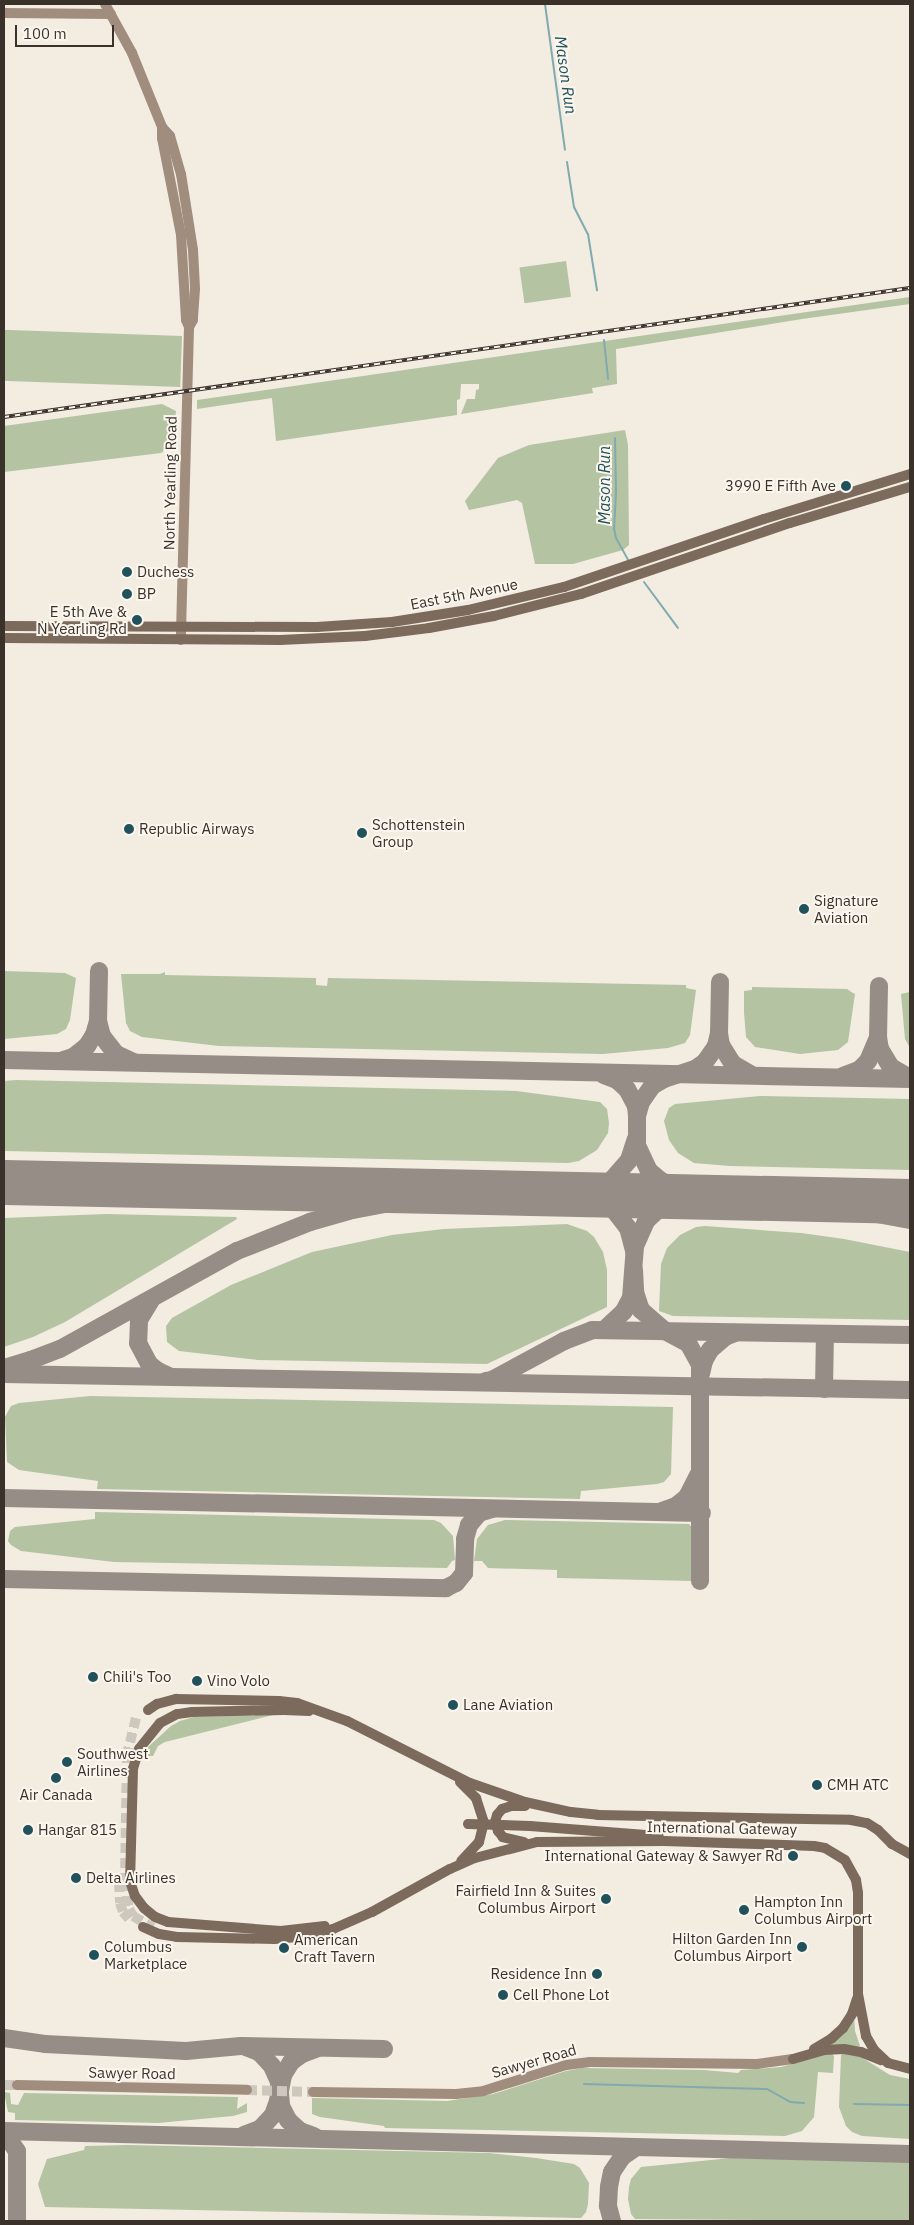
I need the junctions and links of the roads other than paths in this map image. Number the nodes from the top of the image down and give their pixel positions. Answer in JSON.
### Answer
{"nodes":[{"id":1,"x":105,"y":4,"type":"edge"},
{"id":2,"x":4,"y":12,"type":"edge"},
{"id":3,"x":111,"y":14,"type":"junction"},
{"id":4,"x":910,"y":474,"type":"edge"},
{"id":5,"x":910,"y":487,"type":"edge"},
{"id":6,"x":4,"y":626,"type":"edge"},
{"id":7,"x":181,"y":628,"type":"junction"},
{"id":8,"x":4,"y":638,"type":"edge"},
{"id":9,"x":181,"y":640,"type":"junction"},
{"id":10,"x":148,"y":1710,"type":"dead end"},
{"id":11,"x":347,"y":1721,"type":"junction"},
{"id":12,"x":448,"y":1773,"type":"junction"},
{"id":13,"x":571,"y":1812,"type":"junction"},
{"id":14,"x":468,"y":1824,"type":"dead end"},
{"id":15,"x":537,"y":1842,"type":"junction"},
{"id":16,"x":708,"y":1842,"type":"junction"},
{"id":17,"x":910,"y":1854,"type":"edge"},
{"id":18,"x":450,"y":1869,"type":"junction"},
{"id":19,"x":372,"y":1912,"type":"junction"},
{"id":20,"x":143,"y":1927,"type":"tunnel mouth"},
{"id":21,"x":858,"y":1994,"type":"junction"},
{"id":22,"x":792,"y":2059,"type":"junction"},
{"id":23,"x":888,"y":2063,"type":"junction"},
{"id":24,"x":910,"y":2069,"type":"edge"},
{"id":25,"x":17,"y":2085,"type":"tunnel mouth"},
{"id":26,"x":247,"y":2090,"type":"tunnel mouth"},
{"id":27,"x":313,"y":2092,"type":"tunnel mouth"}],
"edges":[{"from":1,"to":3,"type":"street","name":"North Yearling Road"},
{"from":2,"to":3,"type":"street"},
{"from":3,"to":7,"type":"street","name":"North Yearling Road"},
{"from":4,"to":7,"type":"main road","name":"East 5th Avenue"},
{"from":5,"to":9,"type":"main road","name":"East 5th Avenue"},
{"from":6,"to":7,"type":"main road","name":"East 5th Avenue"},
{"from":7,"to":9,"type":"street","name":"North Yearling Road"},
{"from":8,"to":9,"type":"main road","name":"East 5th Avenue"},
{"from":10,"to":11,"type":"main road"},
{"from":11,"to":12,"type":"main road","name":"International Gateway"},
{"from":11,"to":19,"type":"main road"},
{"from":12,"to":13,"type":"main road","name":"International Gateway"},
{"from":12,"to":18,"type":"main road"},
{"from":13,"to":15,"type":"main road"},
{"from":13,"to":17,"type":"main road","name":"International Gateway"},
{"from":14,"to":16,"type":"main road","bridge":true},
{"from":15,"to":16,"type":"main road","name":"International Gateway"},
{"from":15,"to":18,"type":"main road","name":"International Gateway"},
{"from":16,"to":21,"type":"main road","name":"International Gateway"},
{"from":18,"to":19,"type":"main road","name":"International Gateway"},
{"from":19,"to":20,"type":"main road"},
{"from":21,"to":22,"type":"main road"},
{"from":21,"to":23,"type":"main road","name":"International Gateway"},
{"from":22,"to":23,"type":"main road"},
{"from":22,"to":27,"type":"street","name":"Sawyer Road"},
{"from":23,"to":24,"type":"main road"},
{"from":25,"to":26,"type":"street","name":"Sawyer Road"}]}
